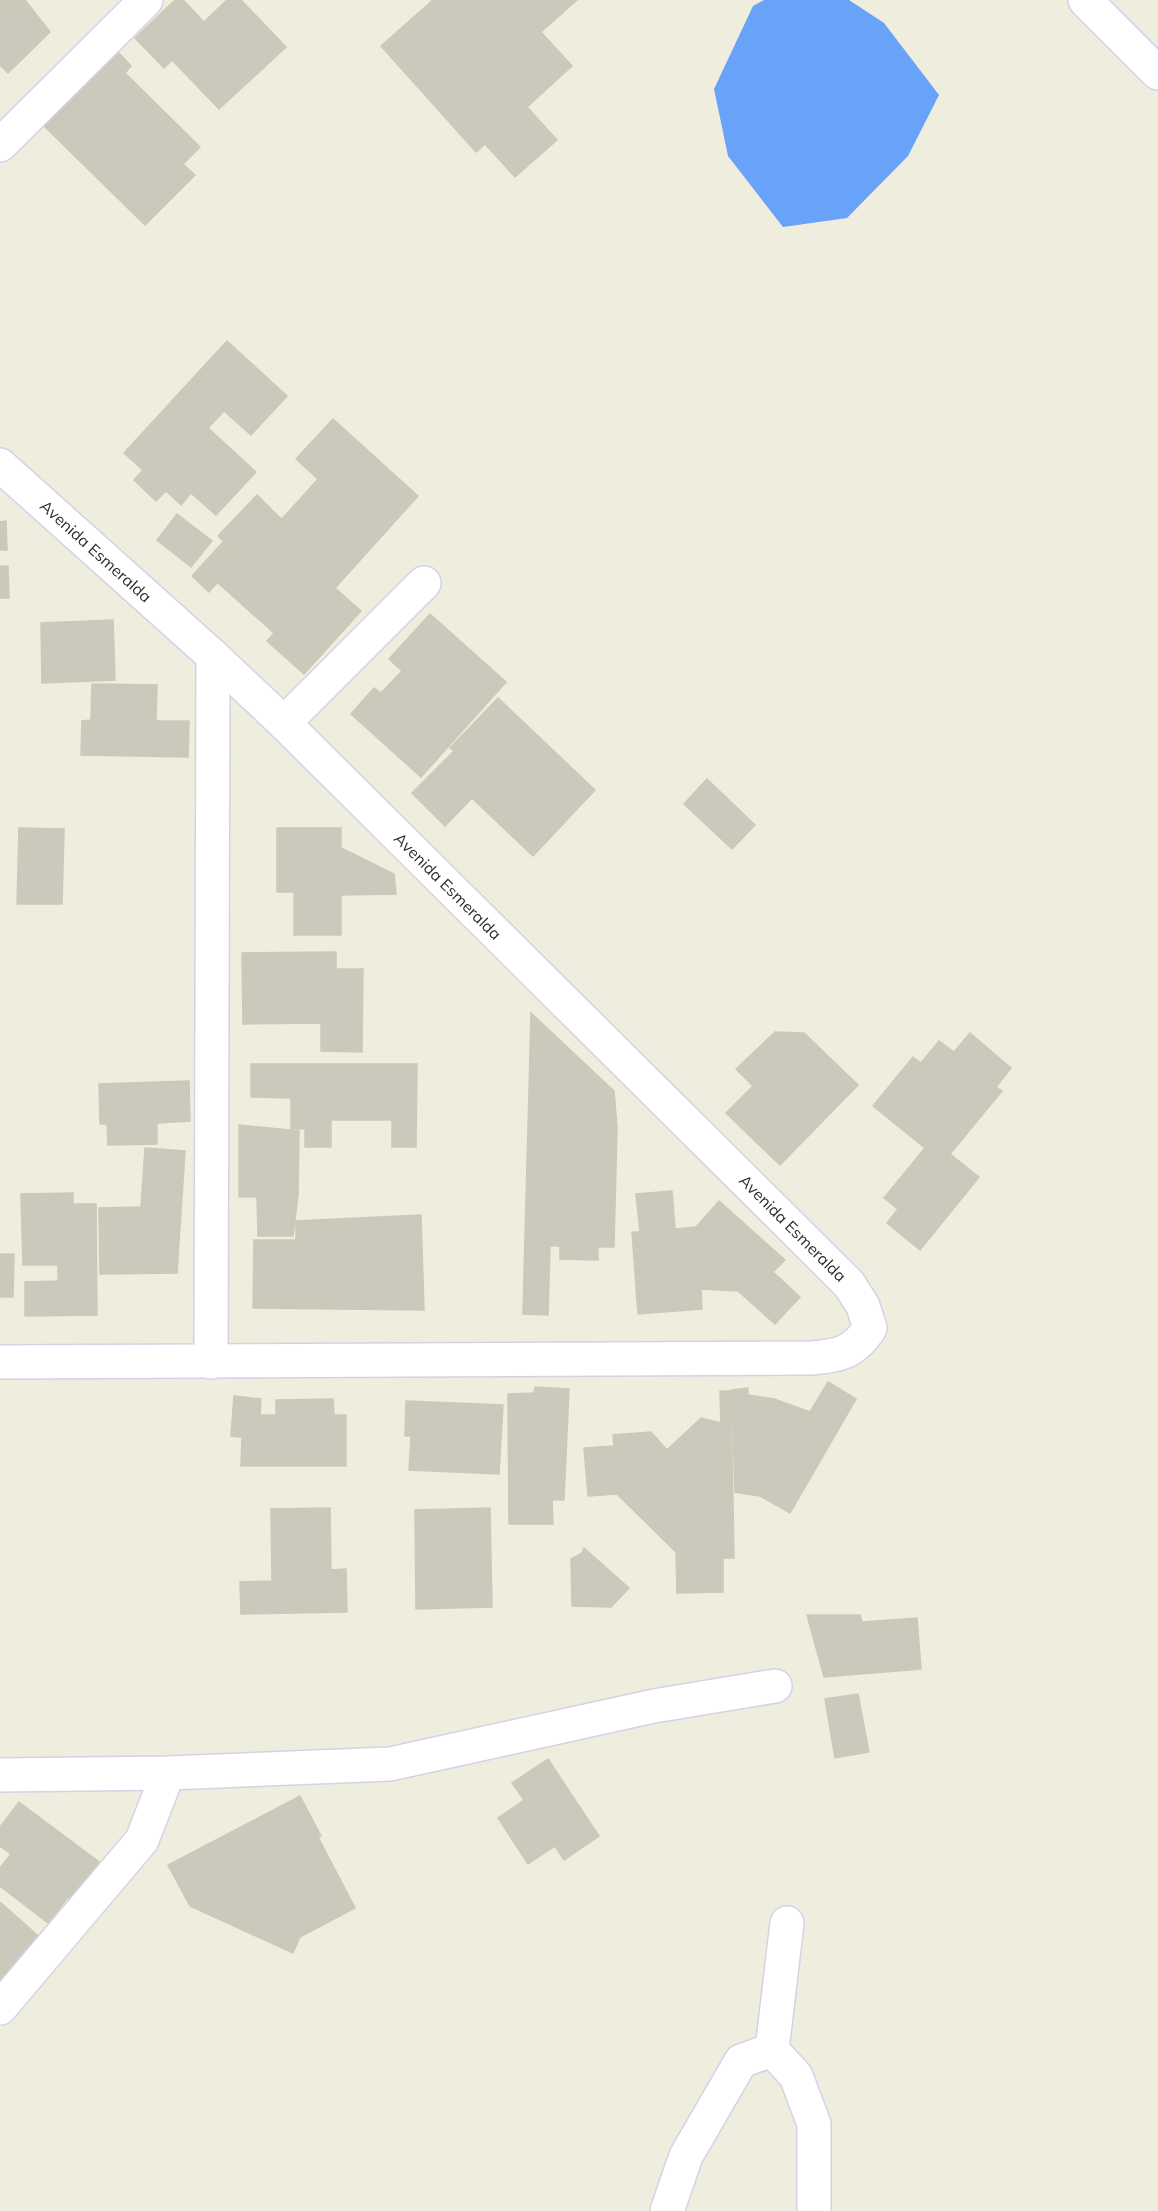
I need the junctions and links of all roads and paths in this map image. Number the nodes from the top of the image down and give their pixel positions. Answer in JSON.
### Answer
{"nodes":[{"id":1,"x":146,"y":0,"type":"edge"},
{"id":2,"x":1085,"y":0,"type":"edge"},
{"id":3,"x":1158,"y":73,"type":"edge"},
{"id":4,"x":0,"y":145,"type":"edge"},
{"id":5,"x":0,"y":465,"type":"edge"},
{"id":6,"x":424,"y":583,"type":"dead end"},
{"id":7,"x":213,"y":656,"type":"junction"},
{"id":8,"x":284,"y":723,"type":"junction"},
{"id":9,"x":0,"y":1362,"type":"edge"},
{"id":10,"x":211,"y":1362,"type":"junction"},
{"id":11,"x":775,"y":1686,"type":"dead end"},
{"id":12,"x":168,"y":1773,"type":"junction"},
{"id":13,"x":0,"y":1775,"type":"edge"},
{"id":14,"x":787,"y":1923,"type":"dead end"},
{"id":15,"x":0,"y":2008,"type":"edge"},
{"id":16,"x":772,"y":2050,"type":"junction"},
{"id":17,"x":667,"y":2211,"type":"edge"},
{"id":18,"x":814,"y":2211,"type":"edge"}],
"edges":[{"from":1,"to":4,"type":"street"},
{"from":2,"to":3,"type":"street"},
{"from":5,"to":7,"type":"street","name":"Avenida Esmeralda"},
{"from":6,"to":8,"type":"street"},
{"from":7,"to":8,"type":"street","name":"Avenida Esmeralda"},
{"from":7,"to":10,"type":"street"},
{"from":8,"to":10,"type":"street","name":"Avenida Esmeralda"},
{"from":9,"to":10,"type":"street"},
{"from":11,"to":12,"type":"street"},
{"from":12,"to":13,"type":"street"},
{"from":12,"to":15,"type":"street"},
{"from":14,"to":16,"type":"street"},
{"from":16,"to":17,"type":"street"},
{"from":16,"to":18,"type":"street"}]}
